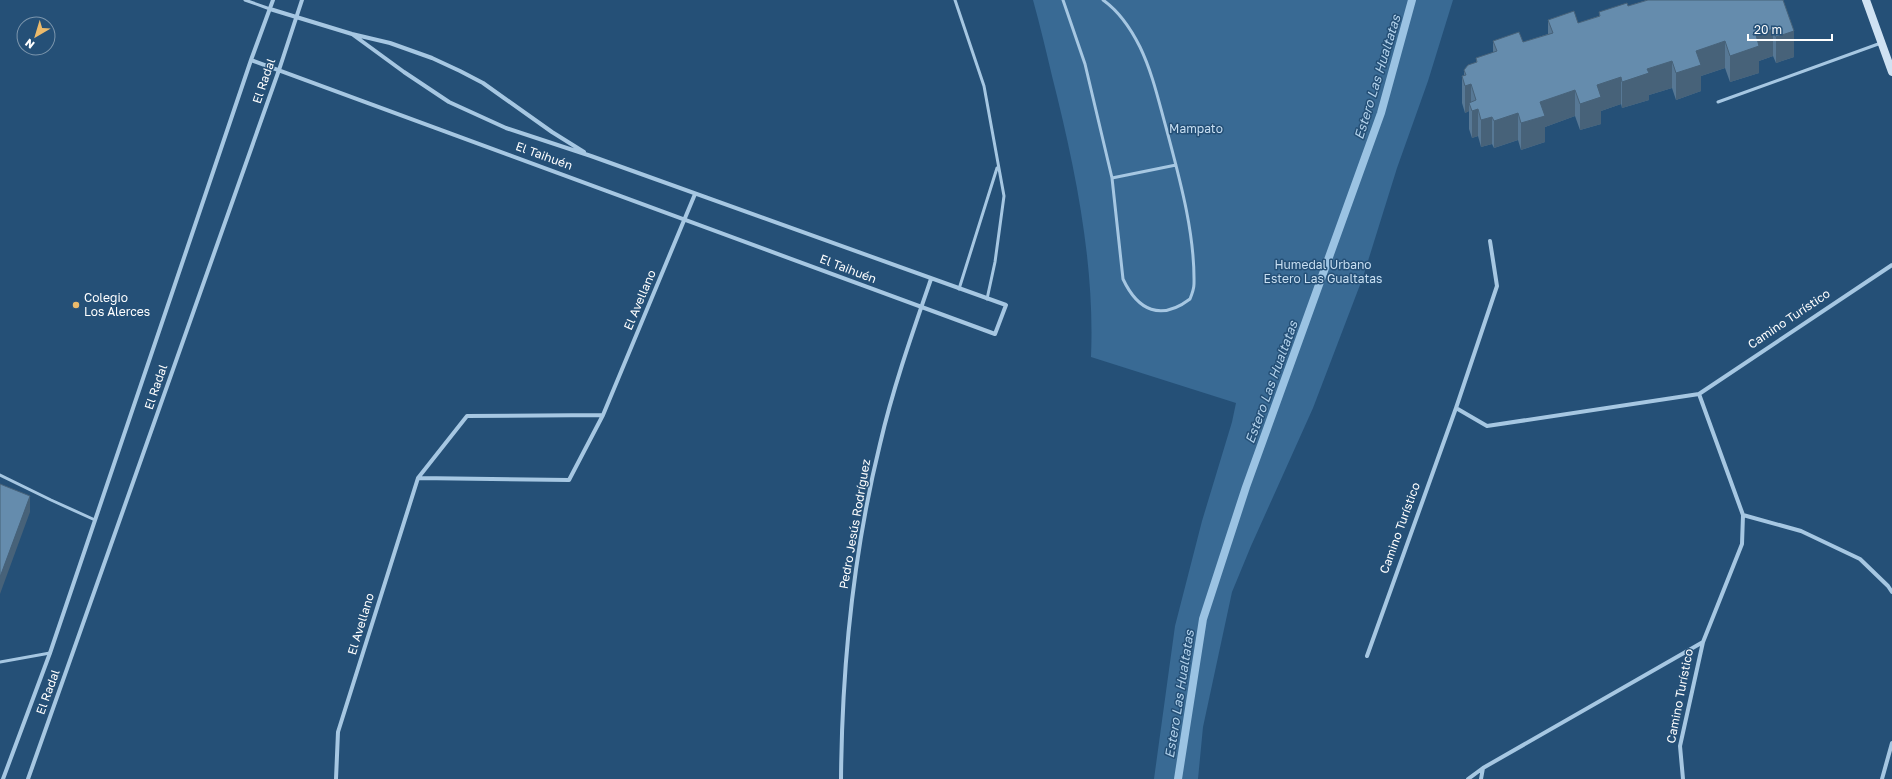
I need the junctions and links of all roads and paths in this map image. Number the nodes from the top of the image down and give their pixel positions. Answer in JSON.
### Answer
{"nodes":[{"id":1,"x":245,"y":0,"type":"edge"},
{"id":2,"x":273,"y":0,"type":"edge"},
{"id":3,"x":302,"y":0,"type":"edge"},
{"id":4,"x":954,"y":0,"type":"edge"},
{"id":5,"x":1063,"y":0,"type":"edge"},
{"id":6,"x":1103,"y":0,"type":"edge"},
{"id":7,"x":1866,"y":0,"type":"edge"},
{"id":8,"x":270,"y":9,"type":"junction"},
{"id":9,"x":297,"y":16,"type":"junction"},
{"id":10,"x":352,"y":34,"type":"junction"},
{"id":11,"x":1881,"y":43,"type":"junction"},
{"id":12,"x":251,"y":60,"type":"junction"},
{"id":13,"x":279,"y":70,"type":"junction"},
{"id":14,"x":1892,"y":72,"type":"edge"},
{"id":15,"x":1718,"y":102,"type":"dead end"},
{"id":16,"x":591,"y":156,"type":"junction"},
{"id":17,"x":1176,"y":165,"type":"junction"},
{"id":18,"x":998,"y":166,"type":"junction"},
{"id":19,"x":1112,"y":178,"type":"junction"},
{"id":20,"x":695,"y":194,"type":"junction"},
{"id":21,"x":685,"y":219,"type":"junction"},
{"id":22,"x":1490,"y":241,"type":"dead end"},
{"id":23,"x":1892,"y":265,"type":"edge"},
{"id":24,"x":931,"y":279,"type":"junction"},
{"id":25,"x":959,"y":289,"type":"junction"},
{"id":26,"x":987,"y":300,"type":"junction"},
{"id":27,"x":921,"y":307,"type":"junction"},
{"id":28,"x":1699,"y":394,"type":"junction"},
{"id":29,"x":1456,"y":408,"type":"junction"},
{"id":30,"x":602,"y":415,"type":"junction"},
{"id":31,"x":0,"y":475,"type":"edge"},
{"id":32,"x":418,"y":478,"type":"junction"},
{"id":33,"x":1743,"y":515,"type":"junction"},
{"id":34,"x":95,"y":520,"type":"junction"},
{"id":35,"x":1892,"y":592,"type":"edge"},
{"id":36,"x":1703,"y":642,"type":"junction"},
{"id":37,"x":50,"y":653,"type":"junction"},
{"id":38,"x":1367,"y":656,"type":"dead end"},
{"id":39,"x":0,"y":662,"type":"edge"},
{"id":40,"x":1892,"y":743,"type":"edge"},
{"id":41,"x":1483,"y":768,"type":"junction"},
{"id":42,"x":3,"y":779,"type":"edge"},
{"id":43,"x":28,"y":779,"type":"edge"},
{"id":44,"x":336,"y":779,"type":"edge"},
{"id":45,"x":841,"y":779,"type":"edge"},
{"id":46,"x":1468,"y":779,"type":"edge"},
{"id":47,"x":1482,"y":779,"type":"edge"},
{"id":48,"x":1683,"y":779,"type":"edge"},
{"id":49,"x":1882,"y":779,"type":"edge"}],
"edges":[{"from":1,"to":8,"type":"lane"},
{"from":2,"to":8,"type":"street","name":"El Radal"},
{"from":3,"to":9,"type":"street","name":"El Radal"},
{"from":4,"to":18,"type":"lane"},
{"from":5,"to":19,"type":"lane"},
{"from":6,"to":17,"type":"lane"},
{"from":7,"to":11,"type":"main road"},
{"from":8,"to":9,"type":"street","name":"El Taihuén"},
{"from":8,"to":12,"type":"street","name":"El Radal"},
{"from":9,"to":10,"type":"street","name":"El Taihuén"},
{"from":9,"to":13,"type":"street","name":"El Radal"},
{"from":10,"to":16,"type":"street","name":"El Taihuén"},
{"from":10,"to":16,"type":"street","name":"El Taihuén"},
{"from":11,"to":14,"type":"main road"},
{"from":11,"to":15,"type":"lane"},
{"from":12,"to":13,"type":"street","name":"El Taihuén"},
{"from":12,"to":34,"type":"street","name":"El Radal"},
{"from":13,"to":21,"type":"street","name":"El Taihuén"},
{"from":13,"to":43,"type":"street","name":"El Radal"},
{"from":16,"to":20,"type":"street","name":"El Taihuén"},
{"from":17,"to":19,"type":"lane"},
{"from":17,"to":19,"type":"lane"},
{"from":18,"to":25,"type":"lane"},
{"from":18,"to":26,"type":"lane"},
{"from":20,"to":21,"type":"street","name":"El Avellano"},
{"from":20,"to":24,"type":"street","name":"El Taihuén"},
{"from":21,"to":27,"type":"street","name":"El Taihuén"},
{"from":21,"to":30,"type":"street","name":"El Avellano"},
{"from":22,"to":29,"type":"street","name":"Camino Turístico"},
{"from":23,"to":28,"type":"street","name":"Camino Turístico"},
{"from":24,"to":25,"type":"street","name":"El Taihuén"},
{"from":24,"to":27,"type":"street","name":"Pedro Jesús Rodríguez"},
{"from":25,"to":26,"type":"street","name":"El Taihuén"},
{"from":26,"to":27,"type":"street","name":"El Taihuén"},
{"from":27,"to":45,"type":"street","name":"Pedro Jesús Rodríguez"},
{"from":28,"to":29,"type":"street","name":"Camino Turístico"},
{"from":28,"to":33,"type":"street","name":"Camino Turístico"},
{"from":29,"to":38,"type":"street","name":"Camino Turístico"},
{"from":30,"to":32,"type":"street","name":"El Avellano"},
{"from":30,"to":32,"type":"street","name":"El Avellano"},
{"from":31,"to":34,"type":"lane"},
{"from":32,"to":44,"type":"street","name":"El Avellano"},
{"from":33,"to":35,"type":"street"},
{"from":33,"to":36,"type":"street","name":"Camino Turístico"},
{"from":34,"to":37,"type":"street","name":"El Radal"},
{"from":36,"to":41,"type":"street","name":"Camino Turístico"},
{"from":36,"to":48,"type":"street","name":"Camino Turístico"},
{"from":37,"to":39,"type":"lane"},
{"from":37,"to":42,"type":"street","name":"El Radal"},
{"from":40,"to":49,"type":"street"},
{"from":41,"to":46,"type":"street","name":"Camino Turístico"},
{"from":41,"to":47,"type":"street"}]}
